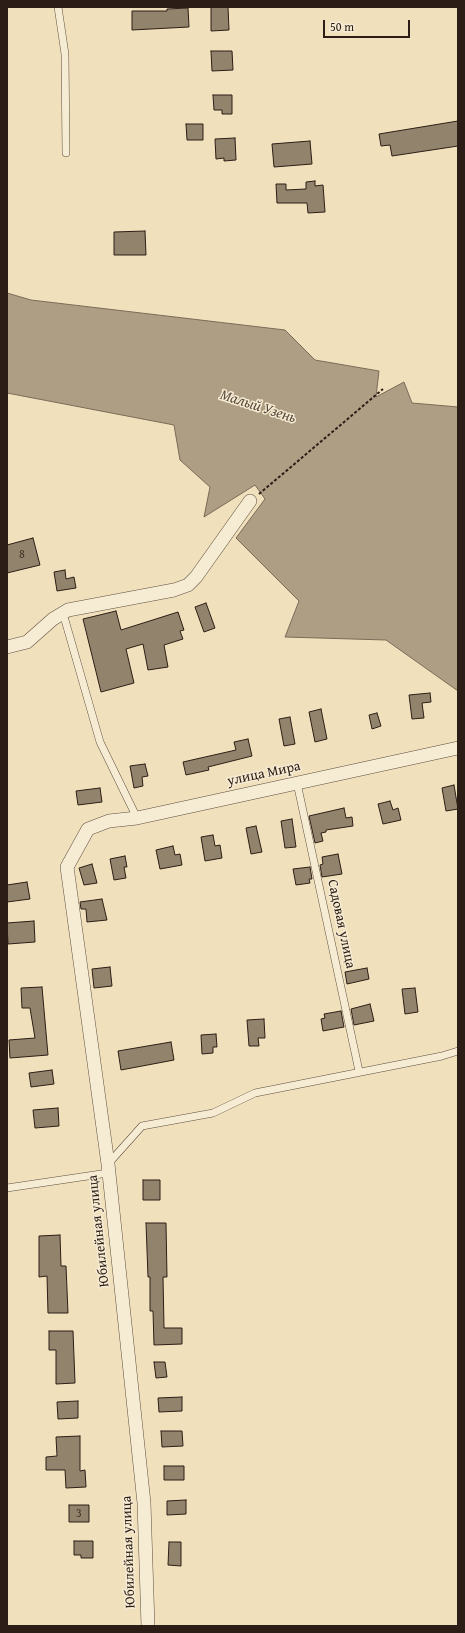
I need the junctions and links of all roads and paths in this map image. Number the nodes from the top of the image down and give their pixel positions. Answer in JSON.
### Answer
{"nodes":[{"id":1,"x":58,"y":7,"type":"edge"},
{"id":2,"x":66,"y":153,"type":"dead end"},
{"id":3,"x":383,"y":389,"type":"dead end"},
{"id":4,"x":250,"y":501,"type":"joint"},
{"id":5,"x":65,"y":620,"type":"dead end"},
{"id":6,"x":7,"y":647,"type":"edge"},
{"id":7,"x":458,"y":748,"type":"edge"},
{"id":8,"x":297,"y":783,"type":"junction"},
{"id":9,"x":137,"y":818,"type":"junction"},
{"id":10,"x":83,"y":837,"type":"joint"},
{"id":11,"x":458,"y":1050,"type":"edge"},
{"id":12,"x":359,"y":1071,"type":"junction"},
{"id":13,"x":108,"y":1168,"type":"junction"},
{"id":14,"x":7,"y":1188,"type":"edge"},
{"id":15,"x":148,"y":1626,"type":"edge"}],
"edges":[{"from":1,"to":2,"type":"lane"},
{"from":3,"to":4,"type":"path"},
{"from":4,"to":6,"type":"street"},
{"from":5,"to":9,"type":"lane"},
{"from":7,"to":8,"type":"street","name":"улица Мира"},
{"from":8,"to":9,"type":"street","name":"улица Мира"},
{"from":8,"to":12,"type":"lane","name":"Садовая улица"},
{"from":9,"to":10,"type":"street","name":"улица Мира"},
{"from":10,"to":13,"type":"street","name":"Юбилейная улица"},
{"from":11,"to":12,"type":"lane"},
{"from":12,"to":13,"type":"lane"},
{"from":13,"to":14,"type":"lane"},
{"from":13,"to":15,"type":"street","name":"Юбилейная улица"}]}
